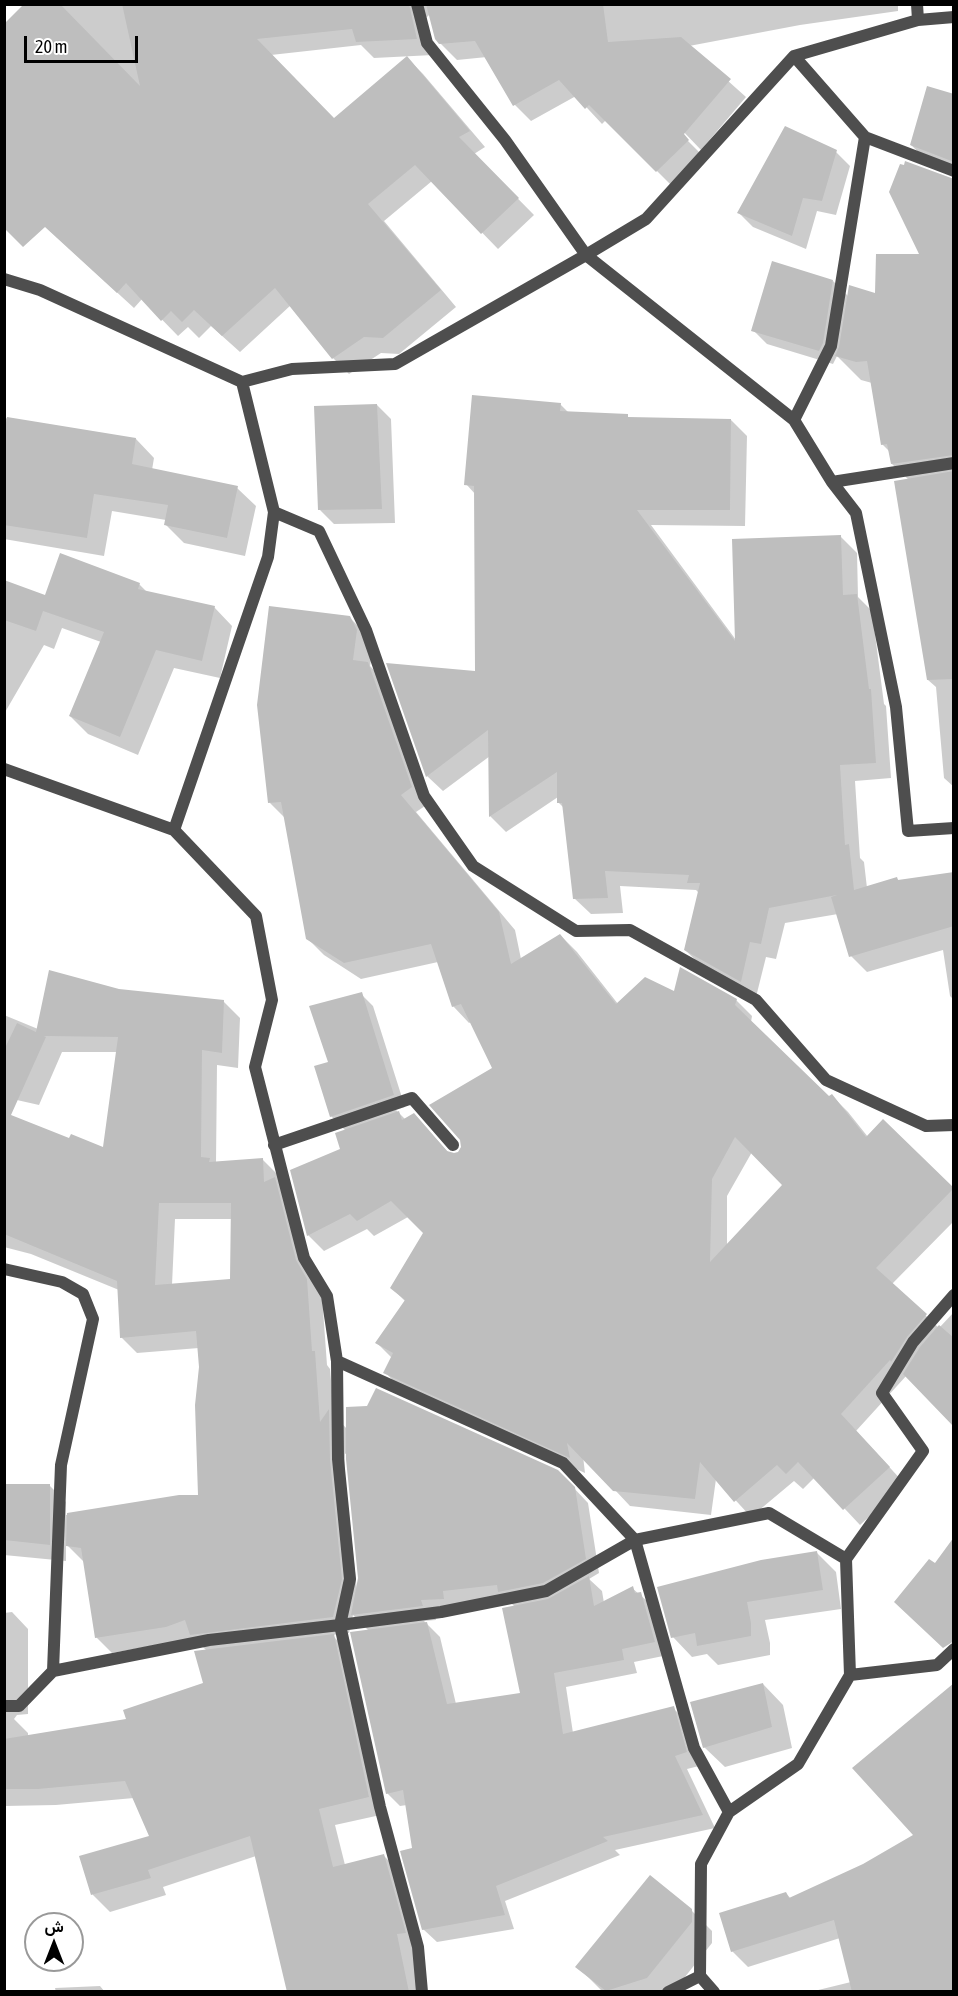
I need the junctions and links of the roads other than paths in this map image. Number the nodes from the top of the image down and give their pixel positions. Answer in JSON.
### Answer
{"nodes":[{"id":1,"x":417,"y":4,"type":"edge"},
{"id":2,"x":917,"y":4,"type":"edge"},
{"id":3,"x":954,"y":17,"type":"edge"},
{"id":4,"x":918,"y":20,"type":"junction"},
{"id":5,"x":794,"y":56,"type":"junction"},
{"id":6,"x":865,"y":136,"type":"junction"},
{"id":7,"x":954,"y":171,"type":"edge"},
{"id":8,"x":586,"y":255,"type":"junction"},
{"id":9,"x":4,"y":279,"type":"edge"},
{"id":10,"x":242,"y":382,"type":"junction"},
{"id":11,"x":794,"y":420,"type":"junction"},
{"id":12,"x":954,"y":463,"type":"edge"},
{"id":13,"x":832,"y":482,"type":"junction"},
{"id":14,"x":274,"y":512,"type":"junction"},
{"id":15,"x":4,"y":769,"type":"edge"},
{"id":16,"x":954,"y":828,"type":"edge"},
{"id":17,"x":174,"y":830,"type":"junction"},
{"id":18,"x":954,"y":1125,"type":"edge"},
{"id":19,"x":274,"y":1145,"type":"junction"},
{"id":20,"x":453,"y":1145,"type":"dead end"},
{"id":21,"x":4,"y":1269,"type":"edge"},
{"id":22,"x":954,"y":1295,"type":"edge"},
{"id":23,"x":337,"y":1361,"type":"junction"},
{"id":24,"x":635,"y":1540,"type":"junction"},
{"id":25,"x":846,"y":1559,"type":"junction"},
{"id":26,"x":340,"y":1624,"type":"junction"},
{"id":27,"x":954,"y":1649,"type":"edge"},
{"id":28,"x":53,"y":1671,"type":"junction"},
{"id":29,"x":850,"y":1675,"type":"junction"},
{"id":30,"x":4,"y":1706,"type":"edge"},
{"id":31,"x":729,"y":1812,"type":"junction"},
{"id":32,"x":700,"y":1976,"type":"junction"},
{"id":33,"x":422,"y":1992,"type":"edge"},
{"id":34,"x":668,"y":1992,"type":"edge"},
{"id":35,"x":714,"y":1992,"type":"edge"}],
"edges":[{"from":1,"to":8,"type":"street"},
{"from":2,"to":4,"type":"street"},
{"from":3,"to":4,"type":"street"},
{"from":4,"to":5,"type":"street"},
{"from":5,"to":6,"type":"street"},
{"from":5,"to":8,"type":"street"},
{"from":6,"to":7,"type":"street"},
{"from":6,"to":11,"type":"street"},
{"from":8,"to":10,"type":"street"},
{"from":8,"to":11,"type":"street"},
{"from":9,"to":10,"type":"street"},
{"from":10,"to":14,"type":"street"},
{"from":11,"to":13,"type":"street"},
{"from":12,"to":13,"type":"street"},
{"from":13,"to":16,"type":"street"},
{"from":14,"to":17,"type":"street"},
{"from":14,"to":18,"type":"street"},
{"from":15,"to":17,"type":"street"},
{"from":17,"to":19,"type":"street"},
{"from":19,"to":20,"type":"street"},
{"from":19,"to":23,"type":"street"},
{"from":21,"to":28,"type":"street"},
{"from":22,"to":25,"type":"street"},
{"from":23,"to":24,"type":"street"},
{"from":23,"to":26,"type":"street"},
{"from":24,"to":25,"type":"street"},
{"from":24,"to":26,"type":"street"},
{"from":24,"to":31,"type":"street"},
{"from":25,"to":29,"type":"street"},
{"from":26,"to":28,"type":"street"},
{"from":26,"to":33,"type":"street"},
{"from":27,"to":29,"type":"street"},
{"from":28,"to":30,"type":"street"},
{"from":29,"to":31,"type":"street"},
{"from":31,"to":32,"type":"street"},
{"from":32,"to":34,"type":"street"},
{"from":32,"to":35,"type":"street"}]}
